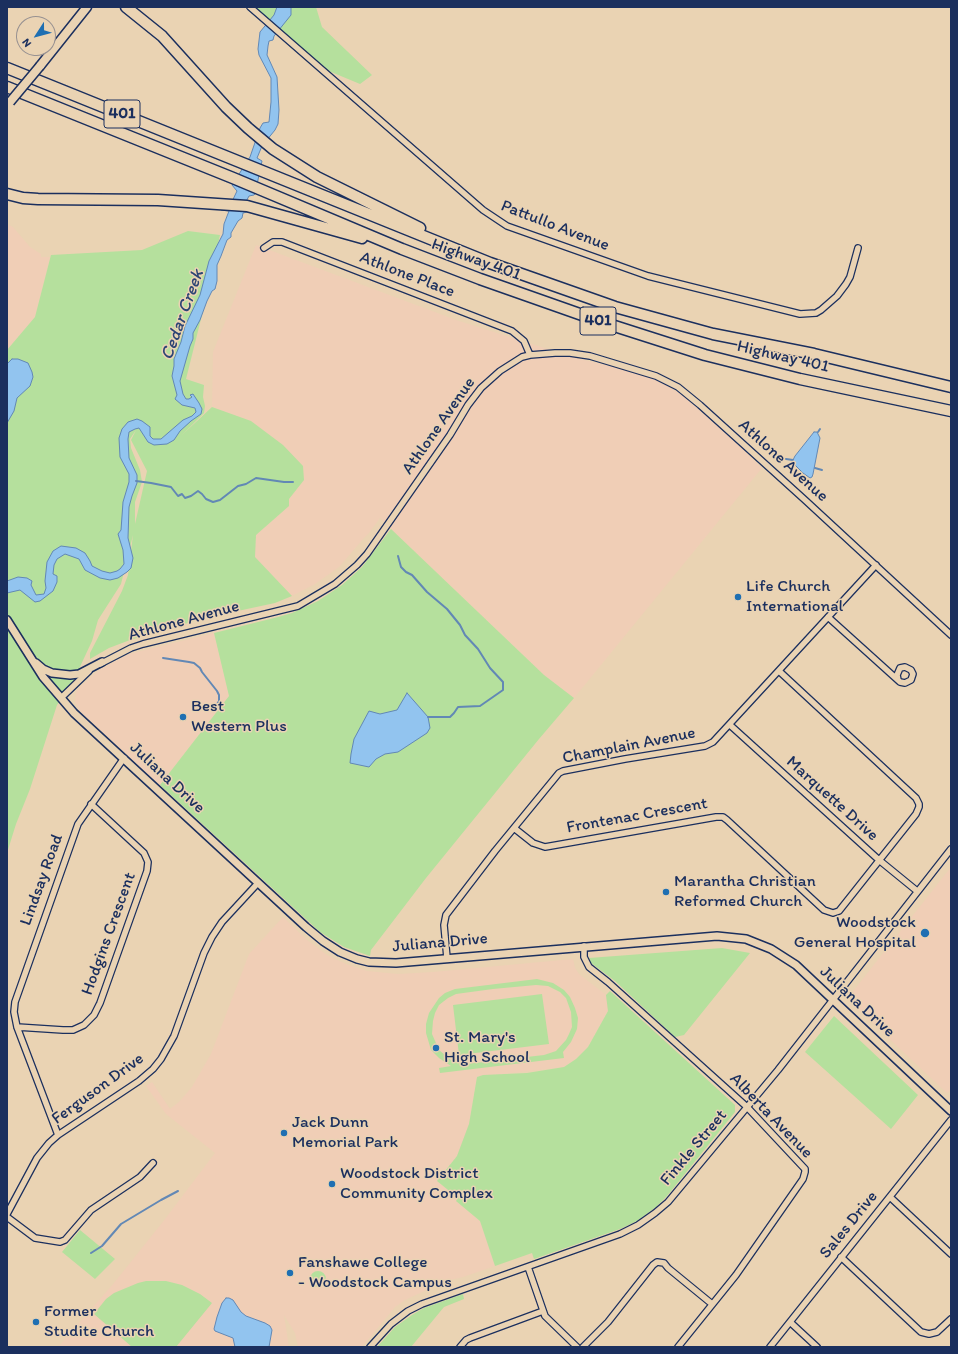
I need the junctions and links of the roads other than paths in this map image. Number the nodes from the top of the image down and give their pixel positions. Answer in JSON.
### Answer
{"nodes":[{"id":1,"x":87,"y":7,"type":"edge"},
{"id":2,"x":126,"y":7,"type":"edge"},
{"id":3,"x":250,"y":7,"type":"edge"},
{"id":4,"x":7,"y":68,"type":"edge"},
{"id":5,"x":7,"y":87,"type":"edge"},
{"id":6,"x":8,"y":104,"type":"edge"},
{"id":7,"x":7,"y":194,"type":"edge"},
{"id":8,"x":264,"y":248,"type":"dead end"},
{"id":9,"x":858,"y":248,"type":"dead end"},
{"id":10,"x":402,"y":249,"type":"junction"},
{"id":11,"x":490,"y":262,"type":"junction"},
{"id":12,"x":530,"y":355,"type":"junction"},
{"id":13,"x":951,"y":387,"type":"edge"},
{"id":14,"x":951,"y":411,"type":"edge"},
{"id":15,"x":876,"y":565,"type":"junction"},
{"id":16,"x":828,"y":617,"type":"junction"},
{"id":17,"x":7,"y":620,"type":"edge"},
{"id":18,"x":951,"y":635,"type":"edge"},
{"id":19,"x":27,"y":653,"type":"junction"},
{"id":20,"x":102,"y":662,"type":"junction"},
{"id":21,"x":779,"y":671,"type":"junction"},
{"id":22,"x":898,"y":680,"type":"dead end"},
{"id":23,"x":61,"y":698,"type":"junction"},
{"id":24,"x":730,"y":725,"type":"junction"},
{"id":25,"x":124,"y":758,"type":"junction"},
{"id":26,"x":91,"y":804,"type":"junction"},
{"id":27,"x":514,"y":828,"type":"junction"},
{"id":28,"x":951,"y":849,"type":"edge"},
{"id":29,"x":878,"y":860,"type":"junction"},
{"id":30,"x":258,"y":883,"type":"junction"},
{"id":31,"x":917,"y":891,"type":"junction"},
{"id":32,"x":584,"y":946,"type":"junction"},
{"id":33,"x":447,"y":958,"type":"junction"},
{"id":34,"x":832,"y":999,"type":"junction"},
{"id":35,"x":17,"y":1027,"type":"junction"},
{"id":36,"x":747,"y":1107,"type":"junction"},
{"id":37,"x":951,"y":1111,"type":"edge"},
{"id":38,"x":951,"y":1120,"type":"edge"},
{"id":39,"x":58,"y":1135,"type":"junction"},
{"id":40,"x":153,"y":1163,"type":"dead end"},
{"id":41,"x":890,"y":1197,"type":"junction"},
{"id":42,"x":7,"y":1214,"type":"edge"},
{"id":43,"x":7,"y":1217,"type":"edge"},
{"id":44,"x":951,"y":1254,"type":"edge"},
{"id":45,"x":841,"y":1258,"type":"junction"},
{"id":46,"x":528,"y":1267,"type":"junction"},
{"id":47,"x":712,"y":1304,"type":"junction"},
{"id":48,"x":543,"y":1311,"type":"junction"},
{"id":49,"x":951,"y":1318,"type":"edge"},
{"id":50,"x":790,"y":1322,"type":"junction"},
{"id":51,"x":370,"y":1347,"type":"edge"},
{"id":52,"x":460,"y":1347,"type":"edge"},
{"id":53,"x":577,"y":1347,"type":"edge"},
{"id":54,"x":583,"y":1347,"type":"edge"},
{"id":55,"x":678,"y":1347,"type":"edge"},
{"id":56,"x":770,"y":1347,"type":"edge"},
{"id":57,"x":817,"y":1347,"type":"edge"}],
"edges":[{"from":1,"to":6,"type":"main road","bridge":true},
{"from":2,"to":11,"type":"highway"},
{"from":3,"to":9,"type":"street","name":"Pattullo Avenue"},
{"from":4,"to":11,"type":"highway","name":"Highway 401","number":"401"},
{"from":5,"to":10,"type":"highway","name":"Highway 401","number":"401"},
{"from":7,"to":10,"type":"highway"},
{"from":8,"to":12,"type":"street","name":"Athlone Place"},
{"from":10,"to":14,"type":"highway","name":"Highway 401","number":"401"},
{"from":11,"to":13,"type":"highway","name":"Highway 401","number":"401"},
{"from":12,"to":15,"type":"street","name":"Athlone Avenue"},
{"from":12,"to":20,"type":"street","name":"Athlone Avenue"},
{"from":15,"to":16,"type":"street","name":"Champlain Avenue"},
{"from":15,"to":18,"type":"street","name":"Athlone Avenue"},
{"from":16,"to":21,"type":"street","name":"Champlain Avenue"},
{"from":16,"to":22,"type":"street"},
{"from":17,"to":19,"type":"street","name":"Juliana Drive"},
{"from":19,"to":20,"type":"street"},
{"from":19,"to":23,"type":"street","name":"Juliana Drive"},
{"from":20,"to":23,"type":"street","name":"Athlone Avenue"},
{"from":21,"to":24,"type":"street","name":"Champlain Avenue"},
{"from":21,"to":29,"type":"street","name":"Frontenac Crescent"},
{"from":23,"to":25,"type":"street","name":"Juliana Drive"},
{"from":24,"to":27,"type":"street","name":"Champlain Avenue"},
{"from":24,"to":29,"type":"street","name":"Marquette Drive"},
{"from":25,"to":26,"type":"street","name":"Lindsay Road"},
{"from":25,"to":30,"type":"street","name":"Juliana Drive"},
{"from":26,"to":35,"type":"street","name":"Lindsay Road"},
{"from":26,"to":35,"type":"street","name":"Hodgins Crescent"},
{"from":27,"to":29,"type":"street","name":"Frontenac Crescent"},
{"from":27,"to":33,"type":"street","name":"Champlain Avenue"},
{"from":28,"to":31,"type":"street","name":"Finkle Street"},
{"from":29,"to":31,"type":"street","name":"Marquette Drive"},
{"from":30,"to":33,"type":"street","name":"Juliana Drive"},
{"from":30,"to":39,"type":"street","name":"Ferguson Drive"},
{"from":31,"to":34,"type":"street","name":"Finkle Street"},
{"from":32,"to":33,"type":"street","name":"Juliana Drive"},
{"from":32,"to":34,"type":"street","name":"Juliana Drive"},
{"from":32,"to":36,"type":"street","name":"Alberta Avenue"},
{"from":34,"to":36,"type":"street","name":"Finkle Street"},
{"from":34,"to":37,"type":"street","name":"Juliana Drive"},
{"from":35,"to":39,"type":"street","name":"Lindsay Road"},
{"from":36,"to":46,"type":"street","name":"Finkle Street"},
{"from":36,"to":47,"type":"street","name":"Alberta Avenue"},
{"from":38,"to":41,"type":"street","name":"Sales Drive"},
{"from":39,"to":42,"type":"street","name":"Ferguson Drive"},
{"from":40,"to":43,"type":"street"},
{"from":41,"to":44,"type":"street"},
{"from":41,"to":45,"type":"street","name":"Sales Drive"},
{"from":45,"to":49,"type":"street"},
{"from":45,"to":50,"type":"street","name":"Sales Drive"},
{"from":46,"to":48,"type":"street"},
{"from":46,"to":51,"type":"street","name":"Finkle Street"},
{"from":47,"to":54,"type":"street"},
{"from":47,"to":55,"type":"street","name":"Alberta Avenue"},
{"from":48,"to":52,"type":"street"},
{"from":48,"to":53,"type":"street"},
{"from":50,"to":56,"type":"street","name":"Sales Drive"},
{"from":50,"to":57,"type":"street"}]}
